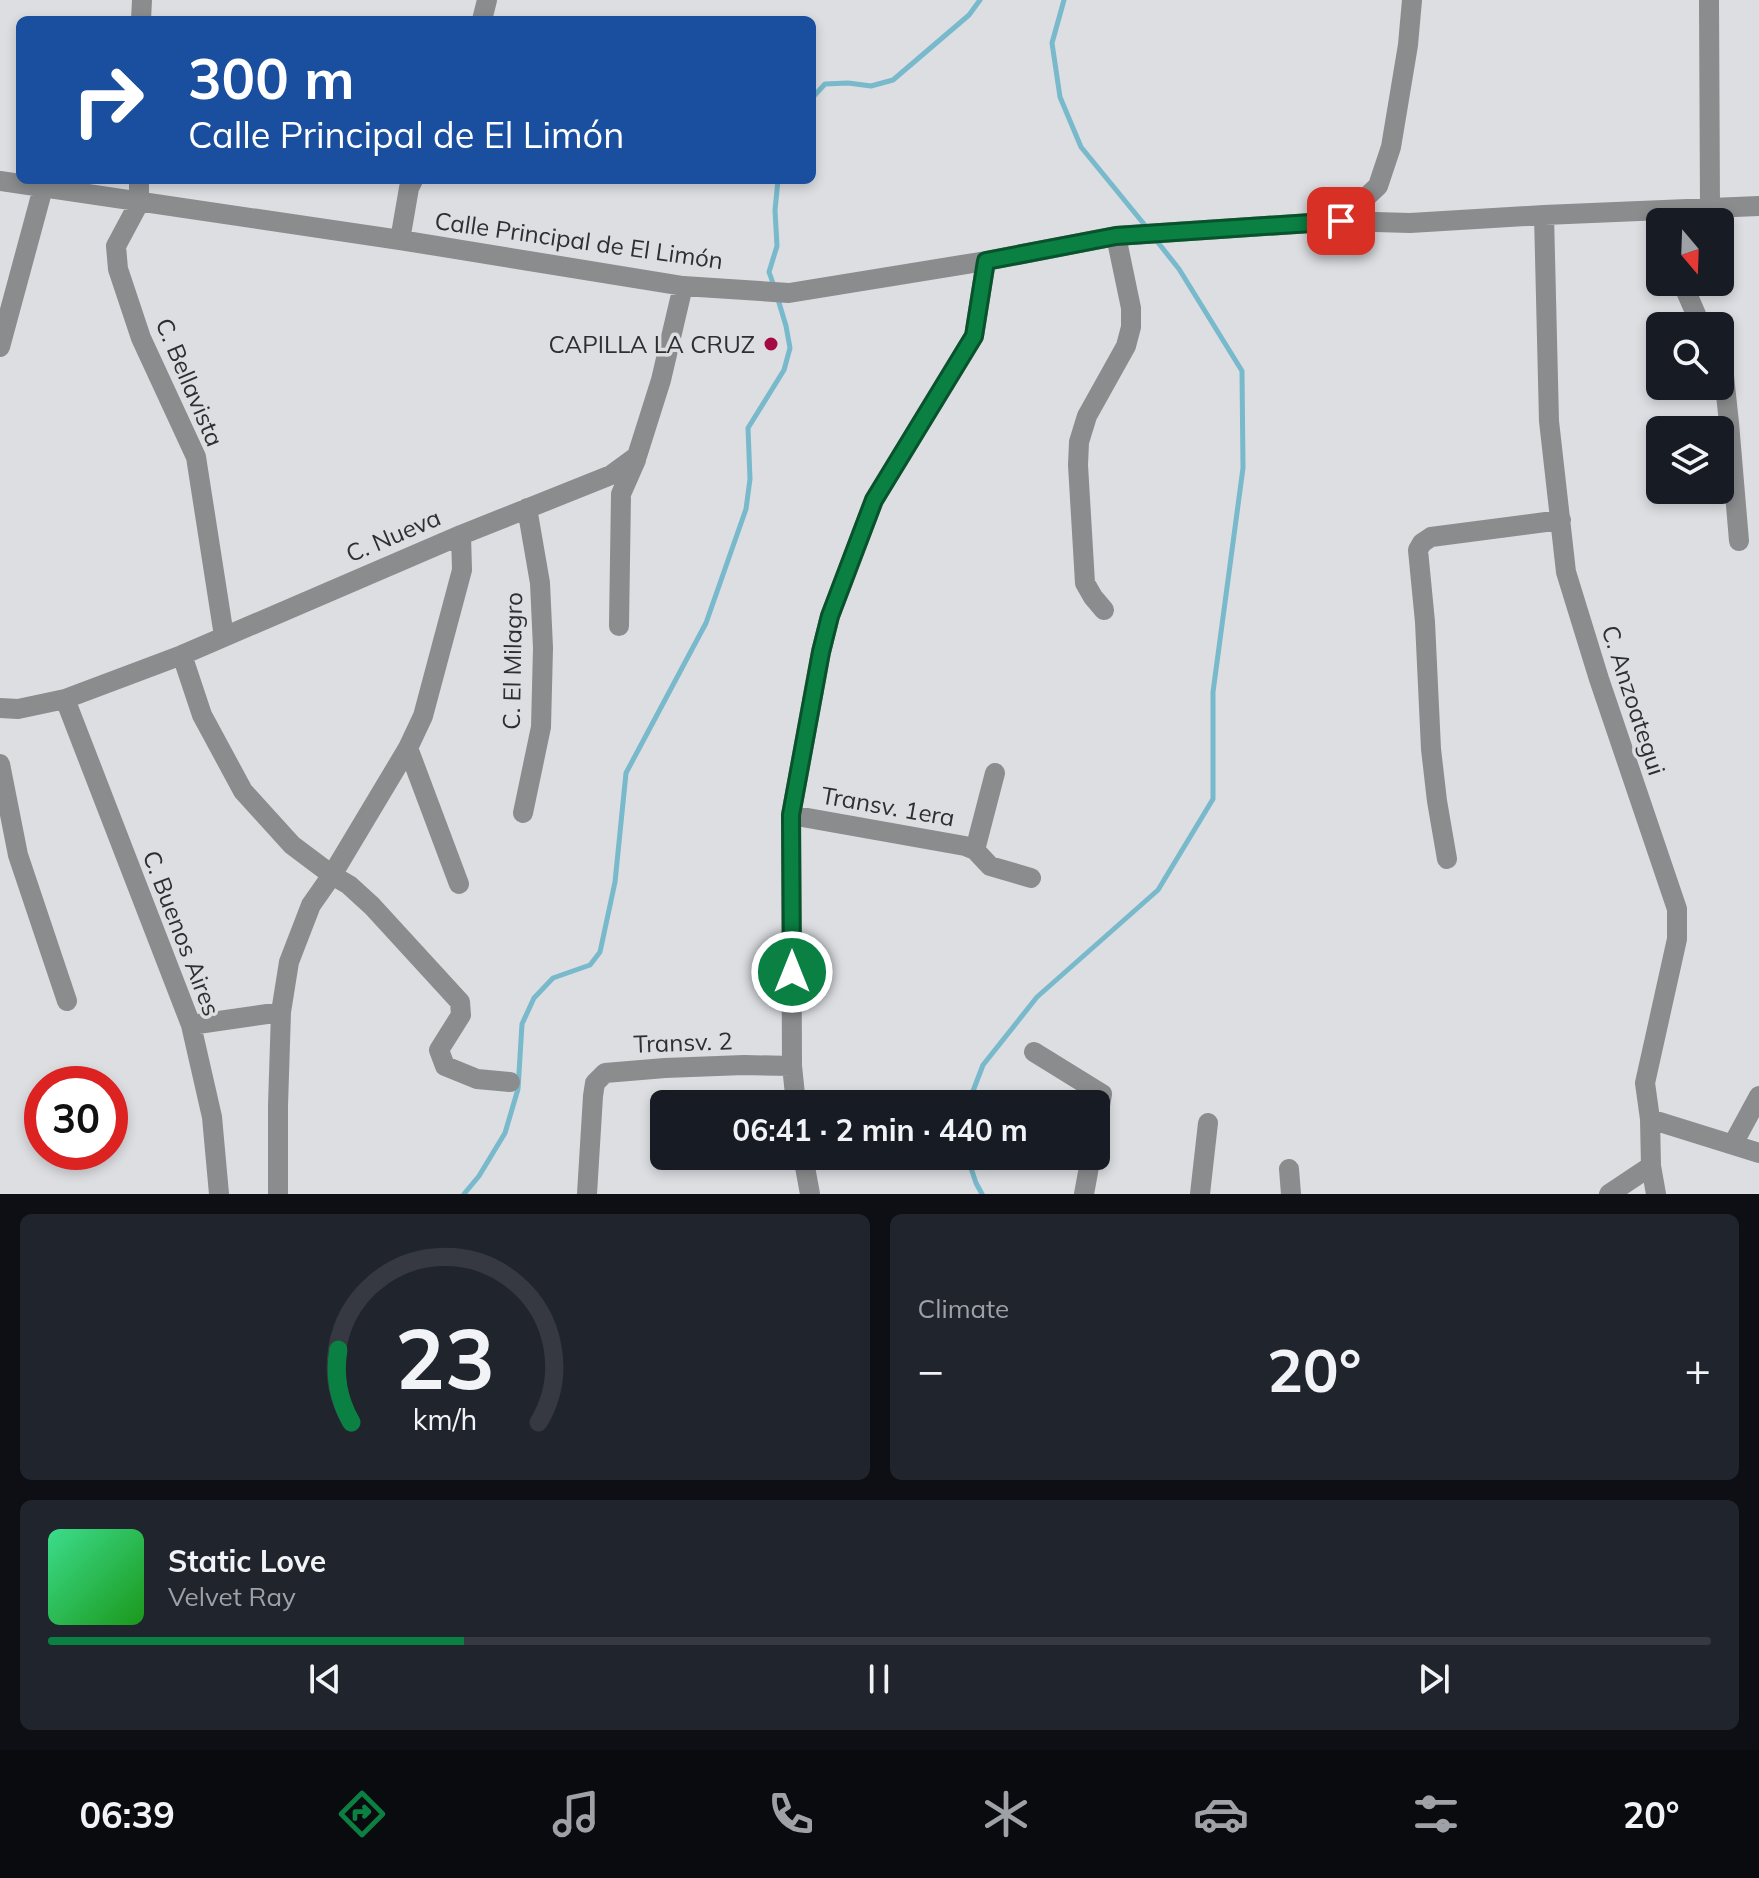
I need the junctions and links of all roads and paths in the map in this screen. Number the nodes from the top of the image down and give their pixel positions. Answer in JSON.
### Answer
{"nodes":[{"id":1,"x":1412,"y":0,"type":"edge"},
{"id":2,"x":1709,"y":0,"type":"edge"},
{"id":3,"x":18,"y":184,"type":"edge"},
{"id":4,"x":139,"y":184,"type":"edge"},
{"id":5,"x":411,"y":184,"type":"edge"},
{"id":6,"x":43,"y":188,"type":"junction"},
{"id":7,"x":139,"y":203,"type":"junction"},
{"id":8,"x":1759,"y":206,"type":"edge"},
{"id":9,"x":1710,"y":208,"type":"joint"},
{"id":10,"x":1544,"y":215,"type":"junction"},
{"id":11,"x":1646,"y":216,"type":"edge"},
{"id":12,"x":1341,"y":221,"type":"junction"},
{"id":13,"x":1116,"y":236,"type":"junction"},
{"id":14,"x":400,"y":240,"type":"junction"},
{"id":15,"x":986,"y":261,"type":"junction"},
{"id":16,"x":683,"y":286,"type":"junction"},
{"id":17,"x":0,"y":347,"type":"edge"},
{"id":18,"x":1727,"y":400,"type":"edge"},
{"id":19,"x":637,"y":456,"type":"junction"},
{"id":20,"x":527,"y":508,"type":"junction"},
{"id":21,"x":1561,"y":520,"type":"junction"},
{"id":22,"x":461,"y":535,"type":"junction"},
{"id":23,"x":1739,"y":541,"type":"dead end"},
{"id":24,"x":1104,"y":610,"type":"dead end"},
{"id":25,"x":619,"y":626,"type":"dead end"},
{"id":26,"x":224,"y":636,"type":"junction"},
{"id":27,"x":182,"y":655,"type":"junction"},
{"id":28,"x":65,"y":699,"type":"junction"},
{"id":29,"x":0,"y":708,"type":"edge"},
{"id":30,"x":408,"y":748,"type":"junction"},
{"id":31,"x":0,"y":764,"type":"edge"},
{"id":32,"x":995,"y":773,"type":"dead end"},
{"id":33,"x":523,"y":813,"type":"dead end"},
{"id":34,"x":791,"y":815,"type":"junction"},
{"id":35,"x":975,"y":850,"type":"junction"},
{"id":36,"x":9,"y":857,"type":"edge"},
{"id":37,"x":1447,"y":859,"type":"dead end"},
{"id":38,"x":332,"y":875,"type":"junction"},
{"id":39,"x":1031,"y":878,"type":"dead end"},
{"id":40,"x":459,"y":884,"type":"dead end"},
{"id":41,"x":67,"y":1001,"type":"dead end"},
{"id":42,"x":281,"y":1012,"type":"junction"},
{"id":43,"x":191,"y":1025,"type":"junction"},
{"id":44,"x":1034,"y":1052,"type":"dead end"},
{"id":45,"x":792,"y":1066,"type":"junction"},
{"id":46,"x":510,"y":1082,"type":"dead end"},
{"id":47,"x":795,"y":1090,"type":"edge"},
{"id":48,"x":1096,"y":1090,"type":"edge"},
{"id":49,"x":1759,"y":1096,"type":"edge"},
{"id":50,"x":1650,"y":1119,"type":"junction"},
{"id":51,"x":1208,"y":1123,"type":"dead end"},
{"id":52,"x":1733,"y":1144,"type":"junction"},
{"id":53,"x":1759,"y":1153,"type":"edge"},
{"id":54,"x":1651,"y":1166,"type":"junction"},
{"id":55,"x":1289,"y":1169,"type":"dead end"},
{"id":56,"x":806,"y":1170,"type":"edge"},
{"id":57,"x":1088,"y":1170,"type":"edge"},
{"id":58,"x":219,"y":1194,"type":"edge"},
{"id":59,"x":278,"y":1194,"type":"edge"},
{"id":60,"x":587,"y":1194,"type":"edge"},
{"id":61,"x":810,"y":1194,"type":"edge"},
{"id":62,"x":1084,"y":1194,"type":"edge"},
{"id":63,"x":1200,"y":1194,"type":"edge"},
{"id":64,"x":1291,"y":1194,"type":"edge"},
{"id":65,"x":1609,"y":1194,"type":"edge"},
{"id":66,"x":1656,"y":1194,"type":"edge"}],
"edges":[{"from":1,"to":12,"type":"street"},
{"from":2,"to":9,"type":"street"},
{"from":3,"to":6,"type":"street","name":"Calle Principal de El Limón"},
{"from":4,"to":7,"type":"street"},
{"from":5,"to":14,"type":"street"},
{"from":6,"to":7,"type":"street","name":"Calle Principal de El Limón"},
{"from":6,"to":17,"type":"street"},
{"from":7,"to":14,"type":"street","name":"Calle Principal de El Limón"},
{"from":7,"to":26,"type":"street","name":"C. Bellavista"},
{"from":8,"to":9,"type":"street","name":"Calle Principal de El Limón"},
{"from":10,"to":11,"type":"street","name":"Calle Principal de El Limón"},
{"from":10,"to":12,"type":"street","name":"Calle Principal de El Limón"},
{"from":10,"to":21,"type":"street","name":"C. Anzoategui"},
{"from":12,"to":13,"type":"street","name":"Calle Principal de El Limón"},
{"from":13,"to":15,"type":"street","name":"Calle Principal de El Limón"},
{"from":13,"to":24,"type":"street"},
{"from":14,"to":16,"type":"street","name":"Calle Principal de El Limón"},
{"from":15,"to":16,"type":"street","name":"Calle Principal de El Limón"},
{"from":15,"to":34,"type":"street"},
{"from":16,"to":19,"type":"street"},
{"from":18,"to":23,"type":"street"},
{"from":19,"to":20,"type":"street","name":"C. Nueva"},
{"from":19,"to":25,"type":"street"},
{"from":20,"to":22,"type":"street","name":"C. Nueva"},
{"from":20,"to":33,"type":"street","name":"C. El Milagro"},
{"from":21,"to":37,"type":"street"},
{"from":21,"to":50,"type":"street","name":"C. Anzoategui"},
{"from":22,"to":26,"type":"street","name":"C. Nueva"},
{"from":22,"to":30,"type":"street"},
{"from":26,"to":27,"type":"street","name":"C. Nueva"},
{"from":27,"to":28,"type":"street","name":"C. Nueva"},
{"from":27,"to":38,"type":"street"},
{"from":28,"to":29,"type":"street","name":"C. Nueva"},
{"from":28,"to":43,"type":"street","name":"C. Buenos Aires"},
{"from":30,"to":38,"type":"street"},
{"from":30,"to":40,"type":"street"},
{"from":31,"to":36,"type":"street"},
{"from":32,"to":35,"type":"street"},
{"from":34,"to":35,"type":"street","name":"Transv. 1era"},
{"from":34,"to":45,"type":"street"},
{"from":35,"to":39,"type":"street","name":"Transv. 1era"},
{"from":36,"to":41,"type":"street"},
{"from":38,"to":42,"type":"street"},
{"from":38,"to":46,"type":"street"},
{"from":42,"to":43,"type":"street"},
{"from":42,"to":59,"type":"street"},
{"from":43,"to":58,"type":"street","name":"C. Buenos Aires"},
{"from":44,"to":48,"type":"street"},
{"from":45,"to":47,"type":"street"},
{"from":45,"to":60,"type":"street","name":"Transv. 2"},
{"from":49,"to":52,"type":"street"},
{"from":50,"to":52,"type":"street"},
{"from":50,"to":54,"type":"street","name":"C. Anzoategui"},
{"from":51,"to":63,"type":"street"},
{"from":52,"to":53,"type":"street"},
{"from":54,"to":65,"type":"street"},
{"from":54,"to":66,"type":"street","name":"C. Anzoategui"},
{"from":55,"to":64,"type":"street"},
{"from":56,"to":61,"type":"street"},
{"from":57,"to":62,"type":"street"}]}
